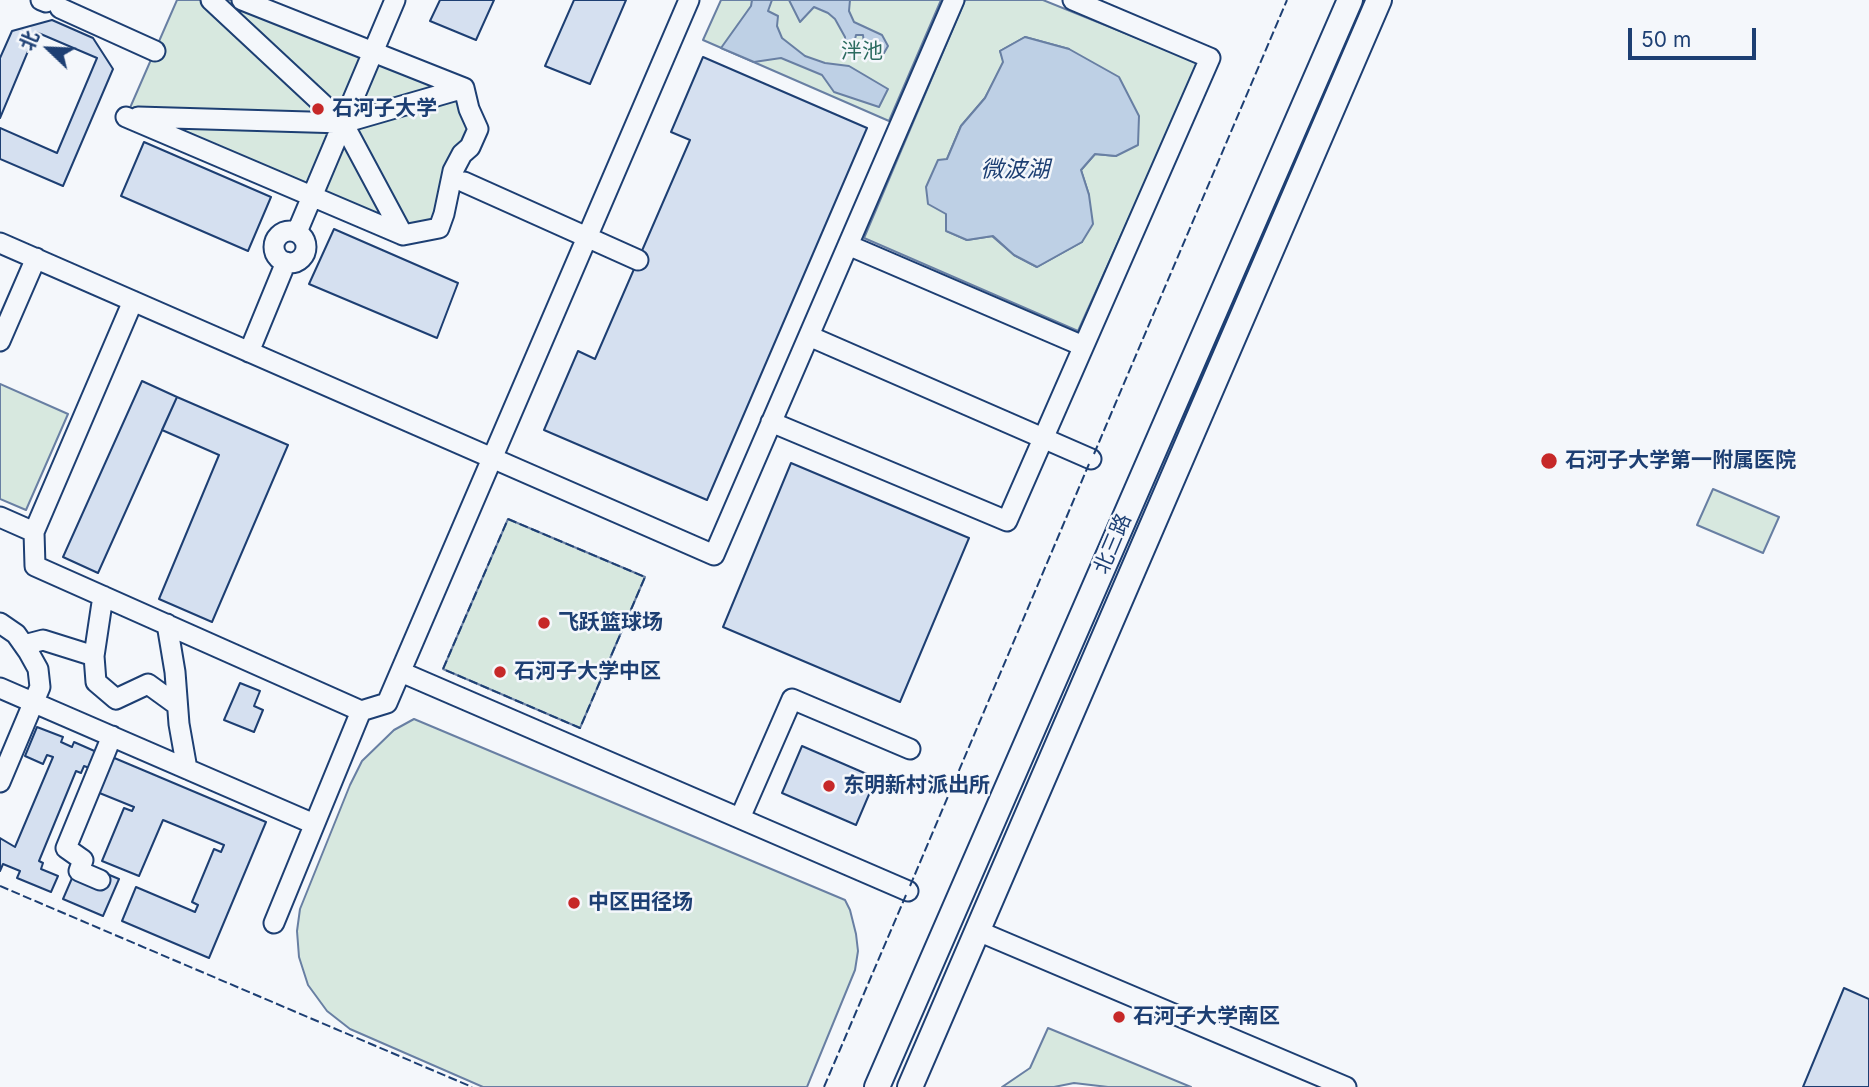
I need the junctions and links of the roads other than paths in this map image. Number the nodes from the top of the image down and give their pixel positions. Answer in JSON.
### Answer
{"nodes":[{"id":1,"x":211,"y":0,"type":"edge"},
{"id":2,"x":243,"y":0,"type":"edge"},
{"id":3,"x":395,"y":0,"type":"edge"},
{"id":4,"x":689,"y":0,"type":"edge"},
{"id":5,"x":954,"y":0,"type":"edge"},
{"id":6,"x":1073,"y":0,"type":"edge"},
{"id":7,"x":1350,"y":0,"type":"edge"},
{"id":8,"x":1379,"y":0,"type":"edge"},
{"id":9,"x":49,"y":3,"type":"edge"},
{"id":10,"x":155,"y":51,"type":"dead end"},
{"id":11,"x":372,"y":52,"type":"junction"},
{"id":12,"x":464,"y":88,"type":"junction"},
{"id":13,"x":344,"y":123,"type":"junction"},
{"id":14,"x":464,"y":182,"type":"dead end"},
{"id":15,"x":313,"y":196,"type":"junction"},
{"id":16,"x":403,"y":235,"type":"junction"},
{"id":17,"x":587,"y":236,"type":"junction"},
{"id":18,"x":0,"y":243,"type":"edge"},
{"id":19,"x":848,"y":245,"type":"junction"},
{"id":20,"x":36,"y":258,"type":"junction"},
{"id":21,"x":638,"y":260,"type":"dead end"},
{"id":22,"x":133,"y":301,"type":"junction"},
{"id":23,"x":809,"y":336,"type":"junction"},
{"id":24,"x":0,"y":341,"type":"edge"},
{"id":25,"x":1083,"y":346,"type":"junction"},
{"id":26,"x":249,"y":352,"type":"junction"},
{"id":27,"x":771,"y":422,"type":"junction"},
{"id":28,"x":1043,"y":438,"type":"junction"},
{"id":29,"x":491,"y":458,"type":"junction"},
{"id":30,"x":1091,"y":459,"type":"dead end"},
{"id":31,"x":0,"y":517,"type":"edge"},
{"id":32,"x":34,"y":532,"type":"junction"},
{"id":33,"x":103,"y":596,"type":"junction"},
{"id":34,"x":0,"y":623,"type":"edge"},
{"id":35,"x":167,"y":624,"type":"junction"},
{"id":36,"x":24,"y":645,"type":"junction"},
{"id":37,"x":94,"y":656,"type":"junction"},
{"id":38,"x":401,"y":672,"type":"junction"},
{"id":39,"x":0,"y":688,"type":"edge"},
{"id":40,"x":35,"y":703,"type":"junction"},
{"id":41,"x":177,"y":705,"type":"junction"},
{"id":42,"x":361,"y":711,"type":"junction"},
{"id":43,"x":112,"y":736,"type":"junction"},
{"id":44,"x":910,"y":749,"type":"dead end"},
{"id":45,"x":187,"y":769,"type":"junction"},
{"id":46,"x":0,"y":782,"type":"edge"},
{"id":47,"x":740,"y":818,"type":"junction"},
{"id":48,"x":314,"y":824,"type":"junction"},
{"id":49,"x":100,"y":880,"type":"dead end"},
{"id":50,"x":908,"y":891,"type":"dead end"},
{"id":51,"x":274,"y":923,"type":"dead end"},
{"id":52,"x":978,"y":931,"type":"junction"},
{"id":53,"x":877,"y":1087,"type":"edge"},
{"id":54,"x":910,"y":1087,"type":"edge"},
{"id":55,"x":1346,"y":1087,"type":"edge"}],
"edges":[{"from":1,"to":13,"type":"lane"},
{"from":2,"to":11,"type":"lane"},
{"from":3,"to":11,"type":"lane"},
{"from":4,"to":17,"type":"lane"},
{"from":5,"to":19,"type":"lane"},
{"from":6,"to":25,"type":"lane"},
{"from":7,"to":53,"type":"main road","name":"北三路"},
{"from":8,"to":52,"type":"main road","name":"北三路"},
{"from":9,"to":10,"type":"lane"},
{"from":11,"to":12,"type":"lane"},
{"from":11,"to":13,"type":"lane"},
{"from":12,"to":13,"type":"lane"},
{"from":12,"to":16,"type":"lane"},
{"from":13,"to":15,"type":"lane"},
{"from":13,"to":15,"type":"lane"},
{"from":13,"to":16,"type":"lane"},
{"from":14,"to":17,"type":"lane"},
{"from":15,"to":16,"type":"lane"},
{"from":15,"to":26,"type":"lane"},
{"from":17,"to":21,"type":"lane"},
{"from":17,"to":29,"type":"lane"},
{"from":18,"to":20,"type":"lane"},
{"from":19,"to":23,"type":"lane"},
{"from":19,"to":25,"type":"lane"},
{"from":20,"to":22,"type":"lane"},
{"from":20,"to":24,"type":"lane"},
{"from":22,"to":26,"type":"lane"},
{"from":22,"to":32,"type":"lane"},
{"from":23,"to":27,"type":"lane"},
{"from":23,"to":28,"type":"lane"},
{"from":25,"to":28,"type":"lane"},
{"from":26,"to":29,"type":"lane"},
{"from":27,"to":28,"type":"lane"},
{"from":27,"to":29,"type":"lane"},
{"from":28,"to":30,"type":"lane"},
{"from":29,"to":38,"type":"lane"},
{"from":31,"to":32,"type":"lane"},
{"from":32,"to":33,"type":"lane"},
{"from":33,"to":35,"type":"lane"},
{"from":33,"to":37,"type":"lane"},
{"from":34,"to":36,"type":"lane"},
{"from":35,"to":41,"type":"lane"},
{"from":35,"to":42,"type":"lane"},
{"from":36,"to":37,"type":"lane"},
{"from":36,"to":40,"type":"lane"},
{"from":37,"to":41,"type":"lane"},
{"from":38,"to":42,"type":"lane"},
{"from":38,"to":47,"type":"lane"},
{"from":39,"to":40,"type":"lane"},
{"from":40,"to":43,"type":"lane"},
{"from":40,"to":46,"type":"lane"},
{"from":41,"to":45,"type":"lane"},
{"from":42,"to":48,"type":"lane"},
{"from":43,"to":45,"type":"lane"},
{"from":43,"to":49,"type":"lane"},
{"from":44,"to":47,"type":"lane"},
{"from":45,"to":48,"type":"lane"},
{"from":47,"to":50,"type":"lane"},
{"from":48,"to":51,"type":"lane"},
{"from":52,"to":54,"type":"main road","name":"北三路"},
{"from":52,"to":55,"type":"lane"}]}
